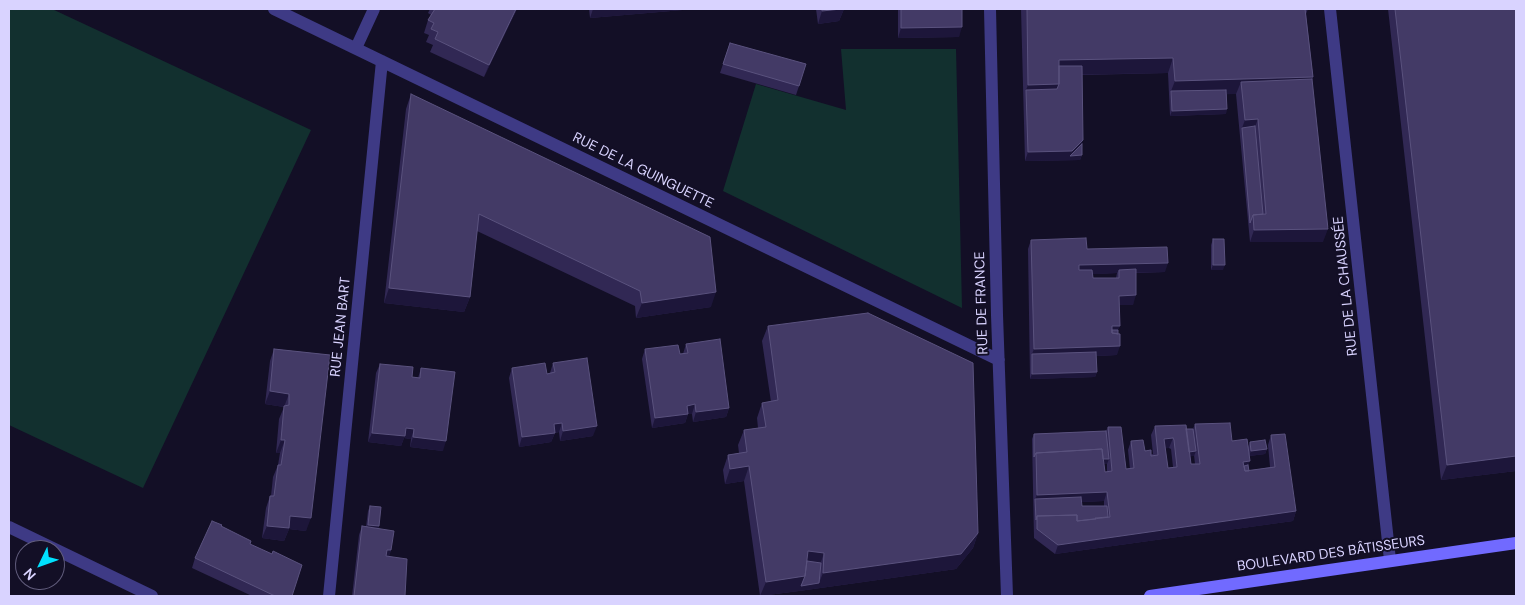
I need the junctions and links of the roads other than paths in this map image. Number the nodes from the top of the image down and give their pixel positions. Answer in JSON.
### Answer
{"nodes":[{"id":1,"x":274,"y":9,"type":"edge"},
{"id":2,"x":374,"y":9,"type":"edge"},
{"id":3,"x":990,"y":9,"type":"edge"},
{"id":4,"x":1330,"y":9,"type":"edge"},
{"id":5,"x":356,"y":48,"type":"junction"},
{"id":6,"x":382,"y":61,"type":"junction"},
{"id":7,"x":999,"y":360,"type":"junction"},
{"id":8,"x":9,"y":527,"type":"edge"},
{"id":9,"x":1516,"y":543,"type":"edge"},
{"id":10,"x":1390,"y":560,"type":"junction"},
{"id":11,"x":152,"y":596,"type":"edge"},
{"id":12,"x":328,"y":596,"type":"edge"},
{"id":13,"x":1008,"y":596,"type":"edge"},
{"id":14,"x":1150,"y":596,"type":"edge"}],
"edges":[{"from":1,"to":5,"type":"street","name":"RUE DE LA GUINGUETTE"},
{"from":2,"to":5,"type":"street"},
{"from":3,"to":7,"type":"street","name":"RUE DE FRANCE"},
{"from":4,"to":10,"type":"street","name":"RUE DE LA CHAUSSÉE"},
{"from":5,"to":6,"type":"street","name":"RUE DE LA GUINGUETTE"},
{"from":6,"to":7,"type":"street","name":"RUE DE LA GUINGUETTE"},
{"from":6,"to":12,"type":"street","name":"RUE JEAN BART"},
{"from":7,"to":13,"type":"street","name":"RUE DE FRANCE"},
{"from":8,"to":11,"type":"street"},
{"from":9,"to":10,"type":"street","name":"BOULEVARD DES BÂTISSEURS"},
{"from":10,"to":14,"type":"street","name":"BOULEVARD DES BÂTISSEURS"}]}
